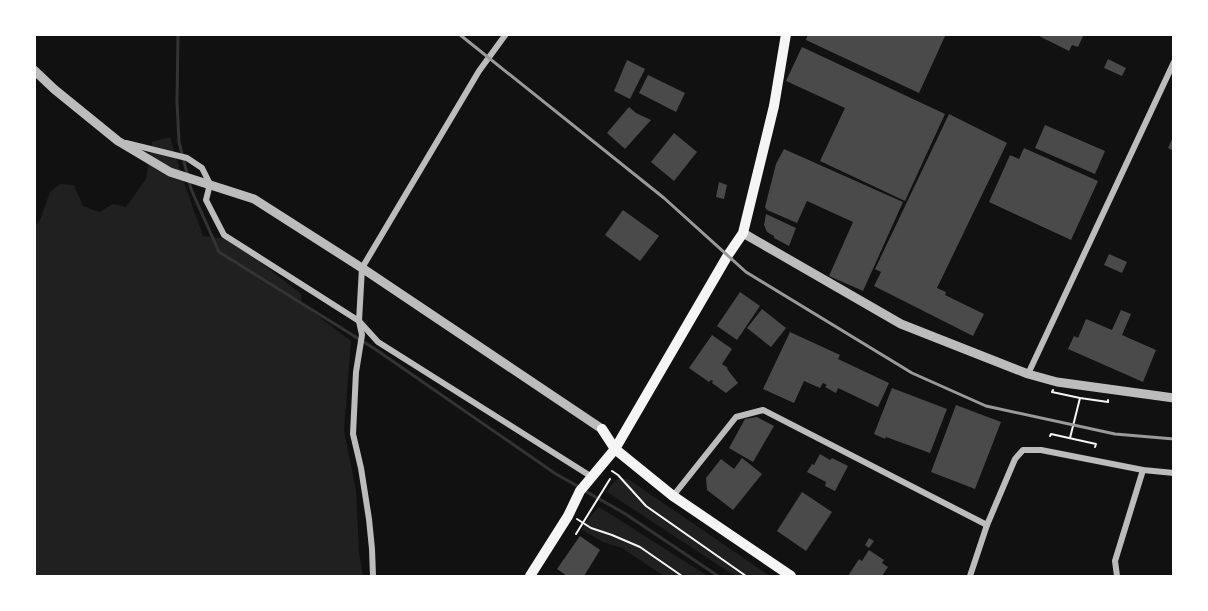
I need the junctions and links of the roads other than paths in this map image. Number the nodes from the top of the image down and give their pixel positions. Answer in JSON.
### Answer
{"nodes":[{"id":1,"x":506,"y":34,"type":"edge"},
{"id":2,"x":786,"y":34,"type":"edge"},
{"id":3,"x":1173,"y":63,"type":"edge"},
{"id":4,"x":34,"y":70,"type":"edge"},
{"id":5,"x":118,"y":141,"type":"junction"},
{"id":6,"x":210,"y":184,"type":"junction"},
{"id":7,"x":743,"y":233,"type":"junction"},
{"id":8,"x":362,"y":268,"type":"junction"},
{"id":9,"x":359,"y":321,"type":"junction"},
{"id":10,"x":1028,"y":374,"type":"junction"},
{"id":11,"x":1173,"y":398,"type":"edge"},
{"id":12,"x":602,"y":429,"type":"joint"},
{"id":13,"x":615,"y":450,"type":"junction"},
{"id":14,"x":1143,"y":470,"type":"junction"},
{"id":15,"x":1173,"y":473,"type":"edge"},
{"id":16,"x":587,"y":484,"type":"junction"},
{"id":17,"x":673,"y":496,"type":"junction"},
{"id":18,"x":987,"y":525,"type":"junction"},
{"id":19,"x":373,"y":576,"type":"edge"},
{"id":20,"x":530,"y":576,"type":"edge"},
{"id":21,"x":791,"y":576,"type":"edge"},
{"id":22,"x":970,"y":576,"type":"edge"},
{"id":23,"x":1117,"y":576,"type":"edge"}],
"edges":[{"from":1,"to":8,"type":"street"},
{"from":2,"to":7,"type":"main road"},
{"from":3,"to":10,"type":"street"},
{"from":4,"to":5,"type":"street"},
{"from":5,"to":6,"type":"street"},
{"from":5,"to":6,"type":"street"},
{"from":6,"to":8,"type":"street"},
{"from":6,"to":9,"type":"street"},
{"from":7,"to":10,"type":"street"},
{"from":7,"to":13,"type":"main road"},
{"from":8,"to":9,"type":"street"},
{"from":8,"to":12,"type":"street"},
{"from":9,"to":16,"type":"street"},
{"from":9,"to":19,"type":"street"},
{"from":10,"to":11,"type":"street"},
{"from":12,"to":13,"type":"main road"},
{"from":13,"to":16,"type":"main road"},
{"from":13,"to":17,"type":"main road"},
{"from":14,"to":15,"type":"street"},
{"from":14,"to":18,"type":"street"},
{"from":14,"to":23,"type":"street"},
{"from":16,"to":20,"type":"main road"},
{"from":17,"to":18,"type":"street"},
{"from":17,"to":21,"type":"main road"},
{"from":18,"to":22,"type":"street"}]}
